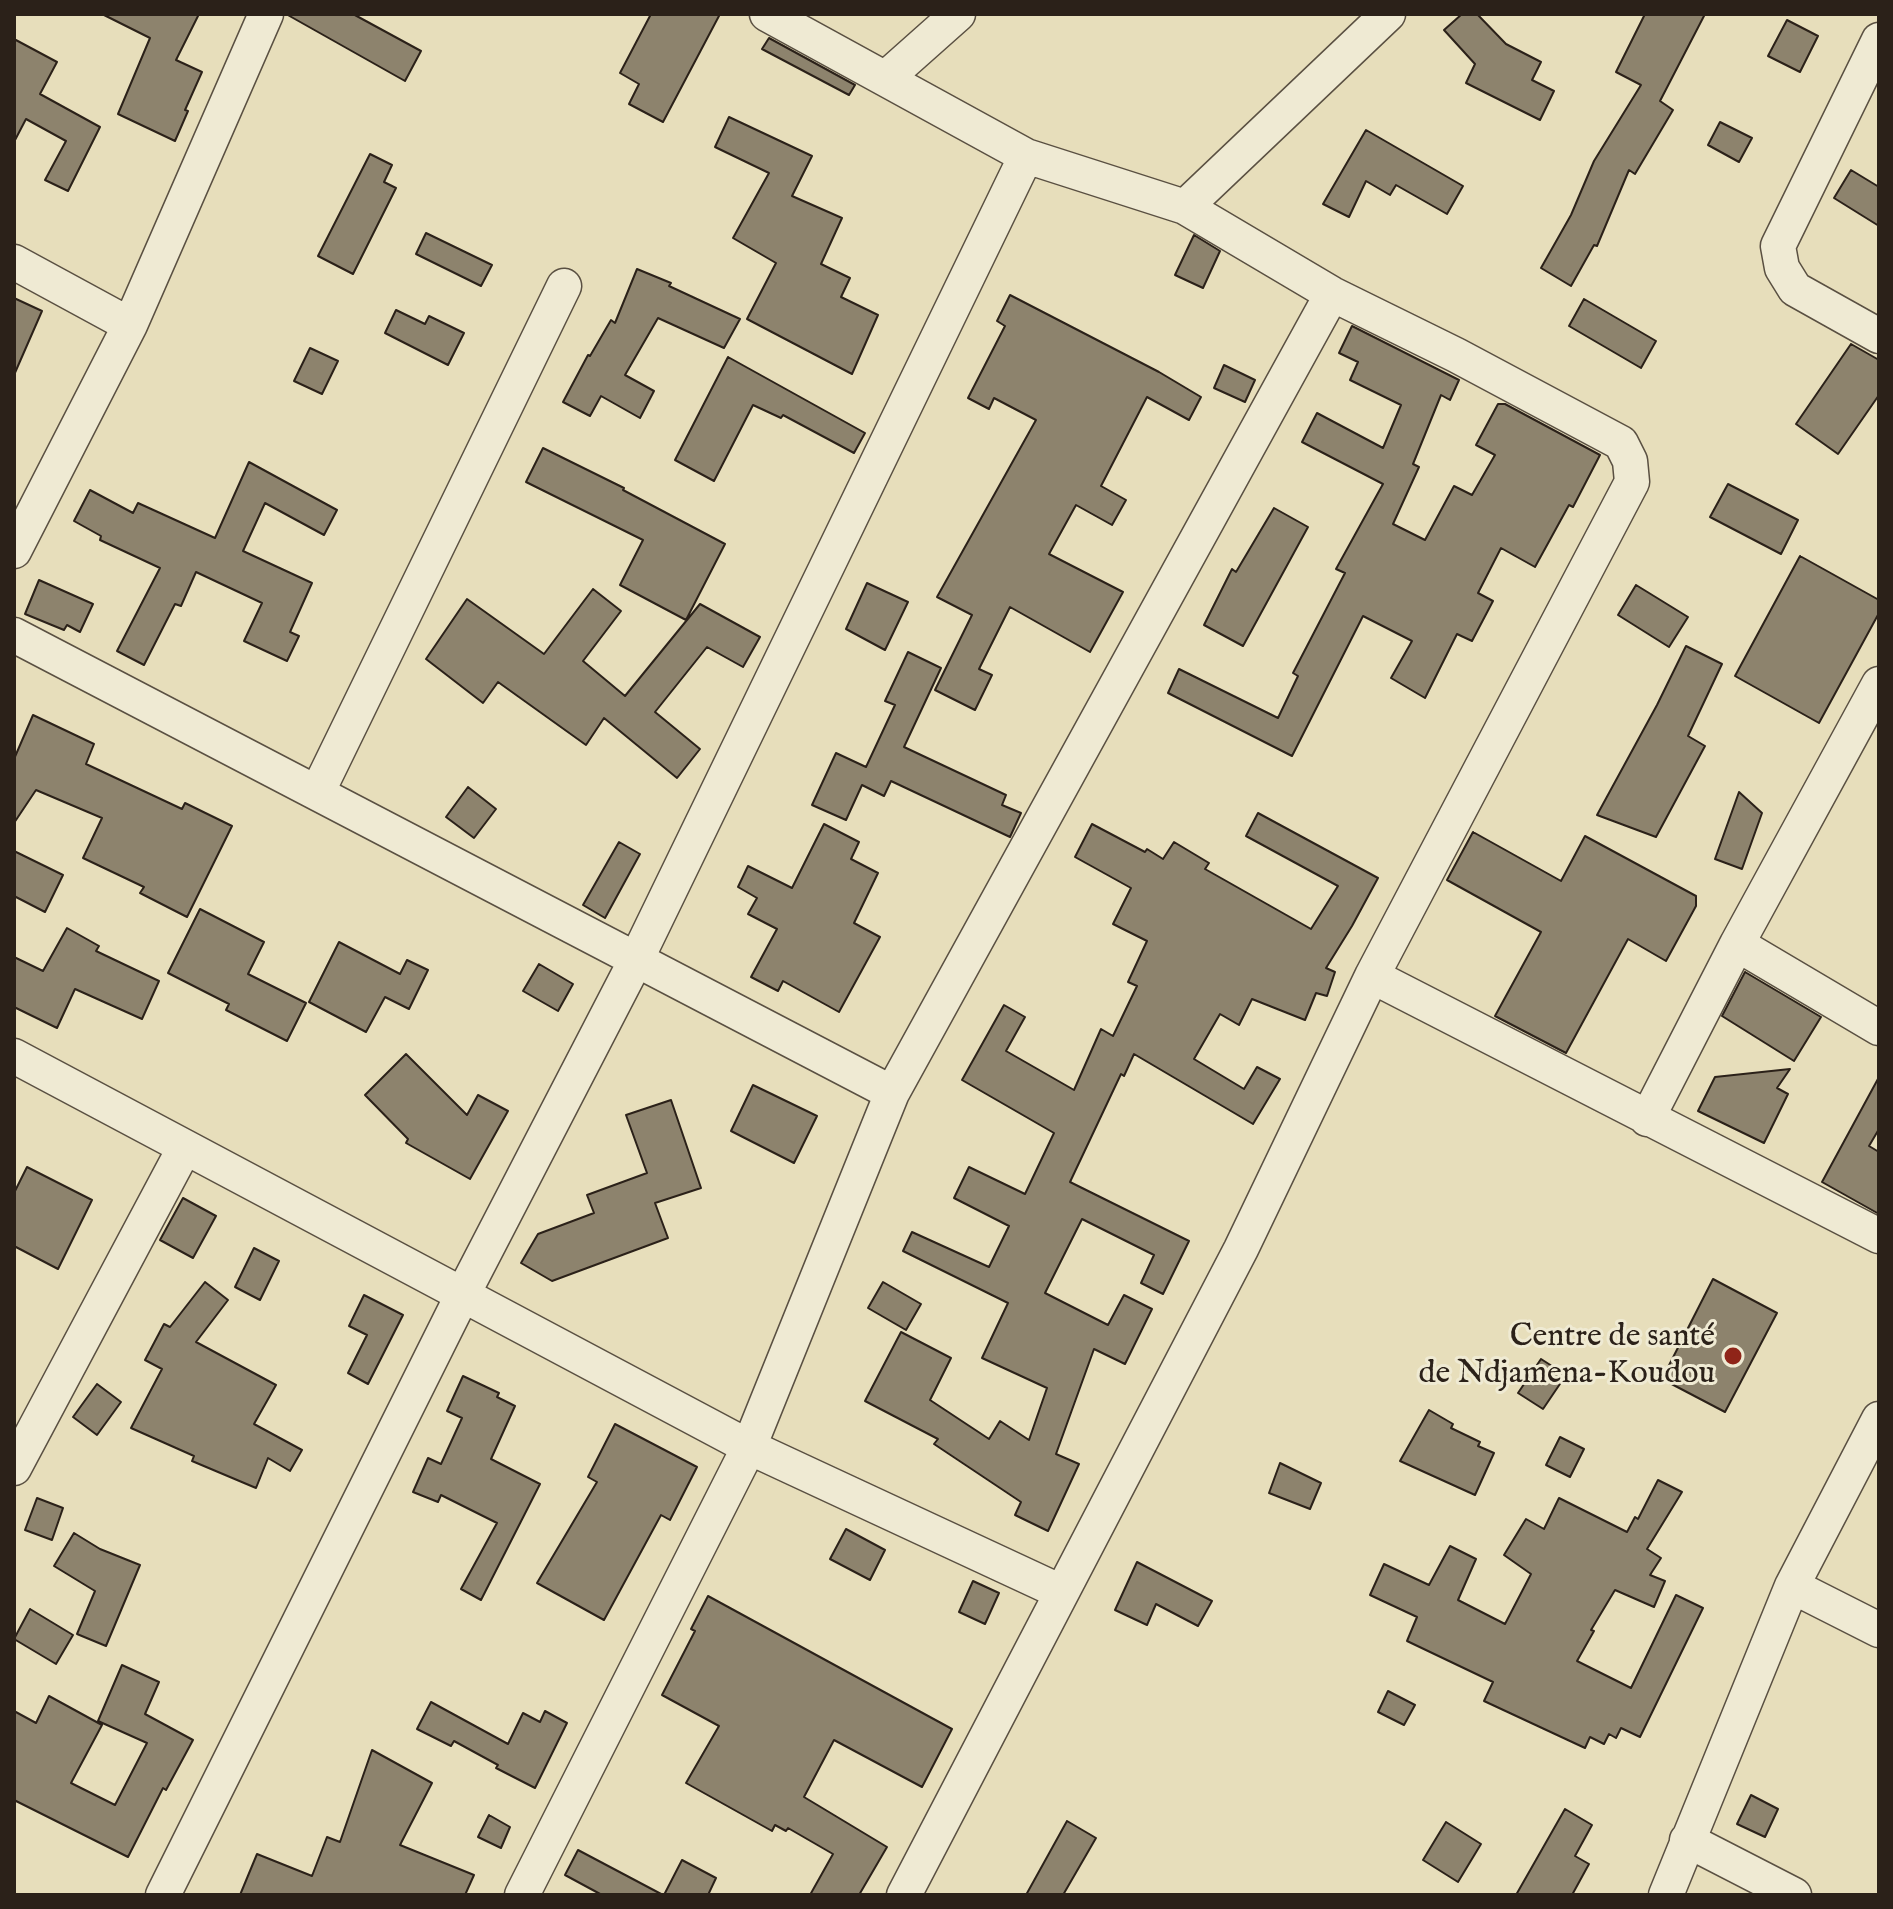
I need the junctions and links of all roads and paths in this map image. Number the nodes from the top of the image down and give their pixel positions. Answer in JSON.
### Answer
{"nodes":[{"id":1,"x":767,"y":14,"type":"edge"},
{"id":2,"x":958,"y":14,"type":"edge"},
{"id":3,"x":1388,"y":14,"type":"edge"},
{"id":4,"x":264,"y":15,"type":"edge"},
{"id":5,"x":1879,"y":40,"type":"edge"},
{"id":6,"x":886,"y":78,"type":"junction"},
{"id":7,"x":1026,"y":156,"type":"junction"},
{"id":8,"x":1185,"y":207,"type":"junction"},
{"id":9,"x":14,"y":262,"type":"edge"},
{"id":10,"x":564,"y":286,"type":"dead end"},
{"id":11,"x":1332,"y":294,"type":"junction"},
{"id":12,"x":130,"y":325,"type":"junction"},
{"id":13,"x":1879,"y":336,"type":"edge"},
{"id":14,"x":14,"y":551,"type":"edge"},
{"id":15,"x":14,"y":635,"type":"edge"},
{"id":16,"x":1879,"y":684,"type":"edge"},
{"id":17,"x":317,"y":793,"type":"junction"},
{"id":18,"x":1737,"y":944,"type":"junction"},
{"id":19,"x":636,"y":960,"type":"junction"},
{"id":20,"x":1372,"y":976,"type":"junction"},
{"id":21,"x":1879,"y":1028,"type":"edge"},
{"id":22,"x":14,"y":1056,"type":"edge"},
{"id":23,"x":892,"y":1093,"type":"junction"},
{"id":24,"x":1647,"y":1119,"type":"junction"},
{"id":25,"x":185,"y":1147,"type":"junction"},
{"id":26,"x":1879,"y":1236,"type":"edge"},
{"id":27,"x":463,"y":1294,"type":"junction"},
{"id":28,"x":1879,"y":1419,"type":"edge"},
{"id":29,"x":749,"y":1447,"type":"junction"},
{"id":30,"x":14,"y":1468,"type":"edge"},
{"id":31,"x":1792,"y":1586,"type":"junction"},
{"id":32,"x":1061,"y":1592,"type":"junction"},
{"id":33,"x":1879,"y":1630,"type":"edge"},
{"id":34,"x":1687,"y":1840,"type":"junction"},
{"id":35,"x":163,"y":1895,"type":"edge"},
{"id":36,"x":522,"y":1895,"type":"edge"},
{"id":37,"x":904,"y":1895,"type":"edge"},
{"id":38,"x":1666,"y":1895,"type":"edge"},
{"id":39,"x":1794,"y":1895,"type":"edge"}],
"edges":[{"from":1,"to":6,"type":"street"},
{"from":2,"to":6,"type":"street"},
{"from":3,"to":8,"type":"street"},
{"from":4,"to":12,"type":"street"},
{"from":5,"to":13,"type":"street"},
{"from":6,"to":7,"type":"street"},
{"from":7,"to":8,"type":"street"},
{"from":7,"to":19,"type":"street"},
{"from":8,"to":11,"type":"street"},
{"from":9,"to":12,"type":"street"},
{"from":10,"to":17,"type":"street"},
{"from":11,"to":20,"type":"street"},
{"from":11,"to":23,"type":"street"},
{"from":12,"to":14,"type":"street"},
{"from":15,"to":17,"type":"street"},
{"from":16,"to":18,"type":"street"},
{"from":17,"to":19,"type":"street"},
{"from":18,"to":21,"type":"street"},
{"from":18,"to":24,"type":"street"},
{"from":19,"to":23,"type":"street"},
{"from":19,"to":27,"type":"street"},
{"from":20,"to":24,"type":"street"},
{"from":20,"to":32,"type":"street"},
{"from":22,"to":25,"type":"street"},
{"from":23,"to":29,"type":"street"},
{"from":24,"to":26,"type":"street"},
{"from":25,"to":27,"type":"street"},
{"from":25,"to":30,"type":"street"},
{"from":27,"to":29,"type":"street"},
{"from":27,"to":35,"type":"street"},
{"from":28,"to":31,"type":"street"},
{"from":29,"to":32,"type":"street"},
{"from":29,"to":36,"type":"street"},
{"from":31,"to":33,"type":"street"},
{"from":31,"to":34,"type":"street"},
{"from":32,"to":37,"type":"street"},
{"from":34,"to":38,"type":"street"},
{"from":34,"to":39,"type":"street"}]}
